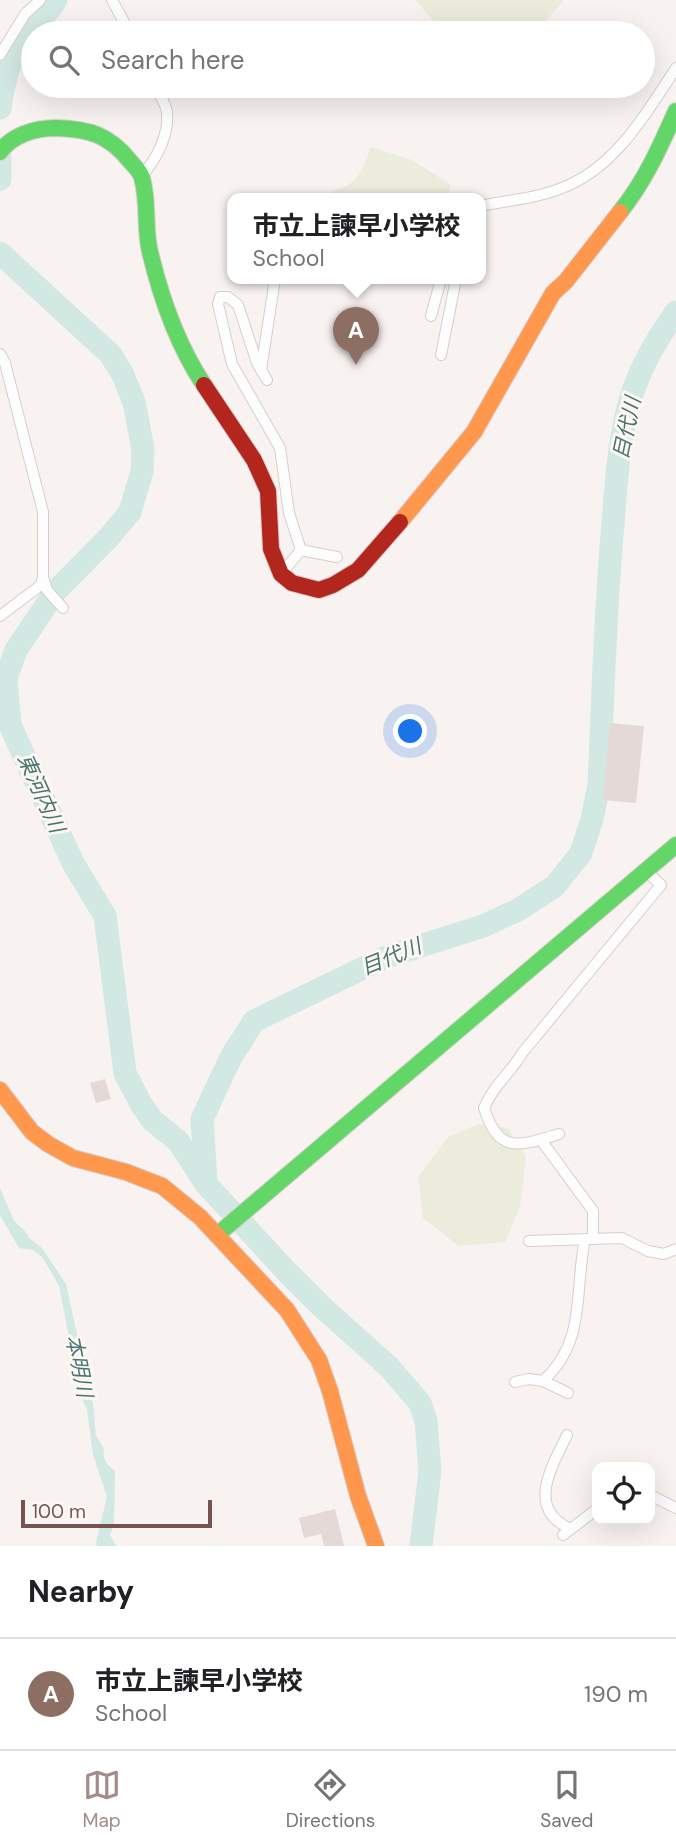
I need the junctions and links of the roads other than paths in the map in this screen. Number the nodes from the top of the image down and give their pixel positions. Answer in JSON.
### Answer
{"nodes":[{"id":1,"x":40,"y":0,"type":"edge"},
{"id":2,"x":112,"y":0,"type":"edge"},
{"id":3,"x":123,"y":21,"type":"edge"},
{"id":4,"x":0,"y":55,"type":"edge"},
{"id":5,"x":676,"y":68,"type":"edge"},
{"id":6,"x":161,"y":98,"type":"edge"},
{"id":7,"x":676,"y":111,"type":"edge"},
{"id":8,"x":0,"y":152,"type":"edge"},
{"id":9,"x":142,"y":176,"type":"junction"},
{"id":10,"x":486,"y":205,"type":"edge"},
{"id":11,"x":274,"y":284,"type":"edge"},
{"id":12,"x":440,"y":284,"type":"edge"},
{"id":13,"x":455,"y":284,"type":"edge"},
{"id":14,"x":431,"y":316,"type":"dead end"},
{"id":15,"x":0,"y":354,"type":"edge"},
{"id":16,"x":441,"y":355,"type":"dead end"},
{"id":17,"x":261,"y":370,"type":"junction"},
{"id":18,"x":267,"y":380,"type":"dead end"},
{"id":19,"x":301,"y":550,"type":"junction"},
{"id":20,"x":337,"y":557,"type":"dead end"},
{"id":21,"x":281,"y":574,"type":"junction"},
{"id":22,"x":43,"y":577,"type":"junction"},
{"id":23,"x":63,"y":608,"type":"dead end"},
{"id":24,"x":0,"y":616,"type":"edge"},
{"id":25,"x":676,"y":845,"type":"edge"},
{"id":26,"x":646,"y":871,"type":"junction"},
{"id":27,"x":0,"y":1090,"type":"edge"},
{"id":28,"x":559,"y":1134,"type":"dead end"},
{"id":29,"x":541,"y":1140,"type":"junction"},
{"id":30,"x":221,"y":1232,"type":"junction"},
{"id":31,"x":589,"y":1239,"type":"junction"},
{"id":32,"x":529,"y":1241,"type":"dead end"},
{"id":33,"x":676,"y":1249,"type":"edge"},
{"id":34,"x":543,"y":1381,"type":"junction"},
{"id":35,"x":515,"y":1382,"type":"dead end"},
{"id":36,"x":568,"y":1393,"type":"dead end"},
{"id":37,"x":567,"y":1435,"type":"dead end"},
{"id":38,"x":655,"y":1498,"type":"edge"},
{"id":39,"x":676,"y":1508,"type":"edge"},
{"id":40,"x":592,"y":1513,"type":"edge"},
{"id":41,"x":373,"y":1540,"type":"edge"}],
"edges":[{"from":1,"to":4,"type":"street"},
{"from":2,"to":3,"type":"street"},
{"from":5,"to":10,"type":"street"},
{"from":6,"to":9,"type":"street"},
{"from":7,"to":21,"type":"street"},
{"from":8,"to":9,"type":"street"},
{"from":9,"to":21,"type":"street"},
{"from":11,"to":17,"type":"street"},
{"from":12,"to":14,"type":"street"},
{"from":13,"to":16,"type":"street"},
{"from":15,"to":22,"type":"street"},
{"from":17,"to":18,"type":"street"},
{"from":17,"to":19,"type":"street"},
{"from":19,"to":20,"type":"street"},
{"from":19,"to":21,"type":"street"},
{"from":22,"to":23,"type":"street"},
{"from":22,"to":24,"type":"street"},
{"from":25,"to":26,"type":"street"},
{"from":26,"to":29,"type":"street"},
{"from":26,"to":30,"type":"street"},
{"from":27,"to":30,"type":"street"},
{"from":28,"to":29,"type":"street"},
{"from":29,"to":31,"type":"street"},
{"from":30,"to":41,"type":"street"},
{"from":31,"to":32,"type":"street"},
{"from":31,"to":33,"type":"street"},
{"from":31,"to":34,"type":"street"},
{"from":34,"to":35,"type":"street"},
{"from":34,"to":36,"type":"street"},
{"from":37,"to":40,"type":"street"},
{"from":38,"to":39,"type":"street"}]}
